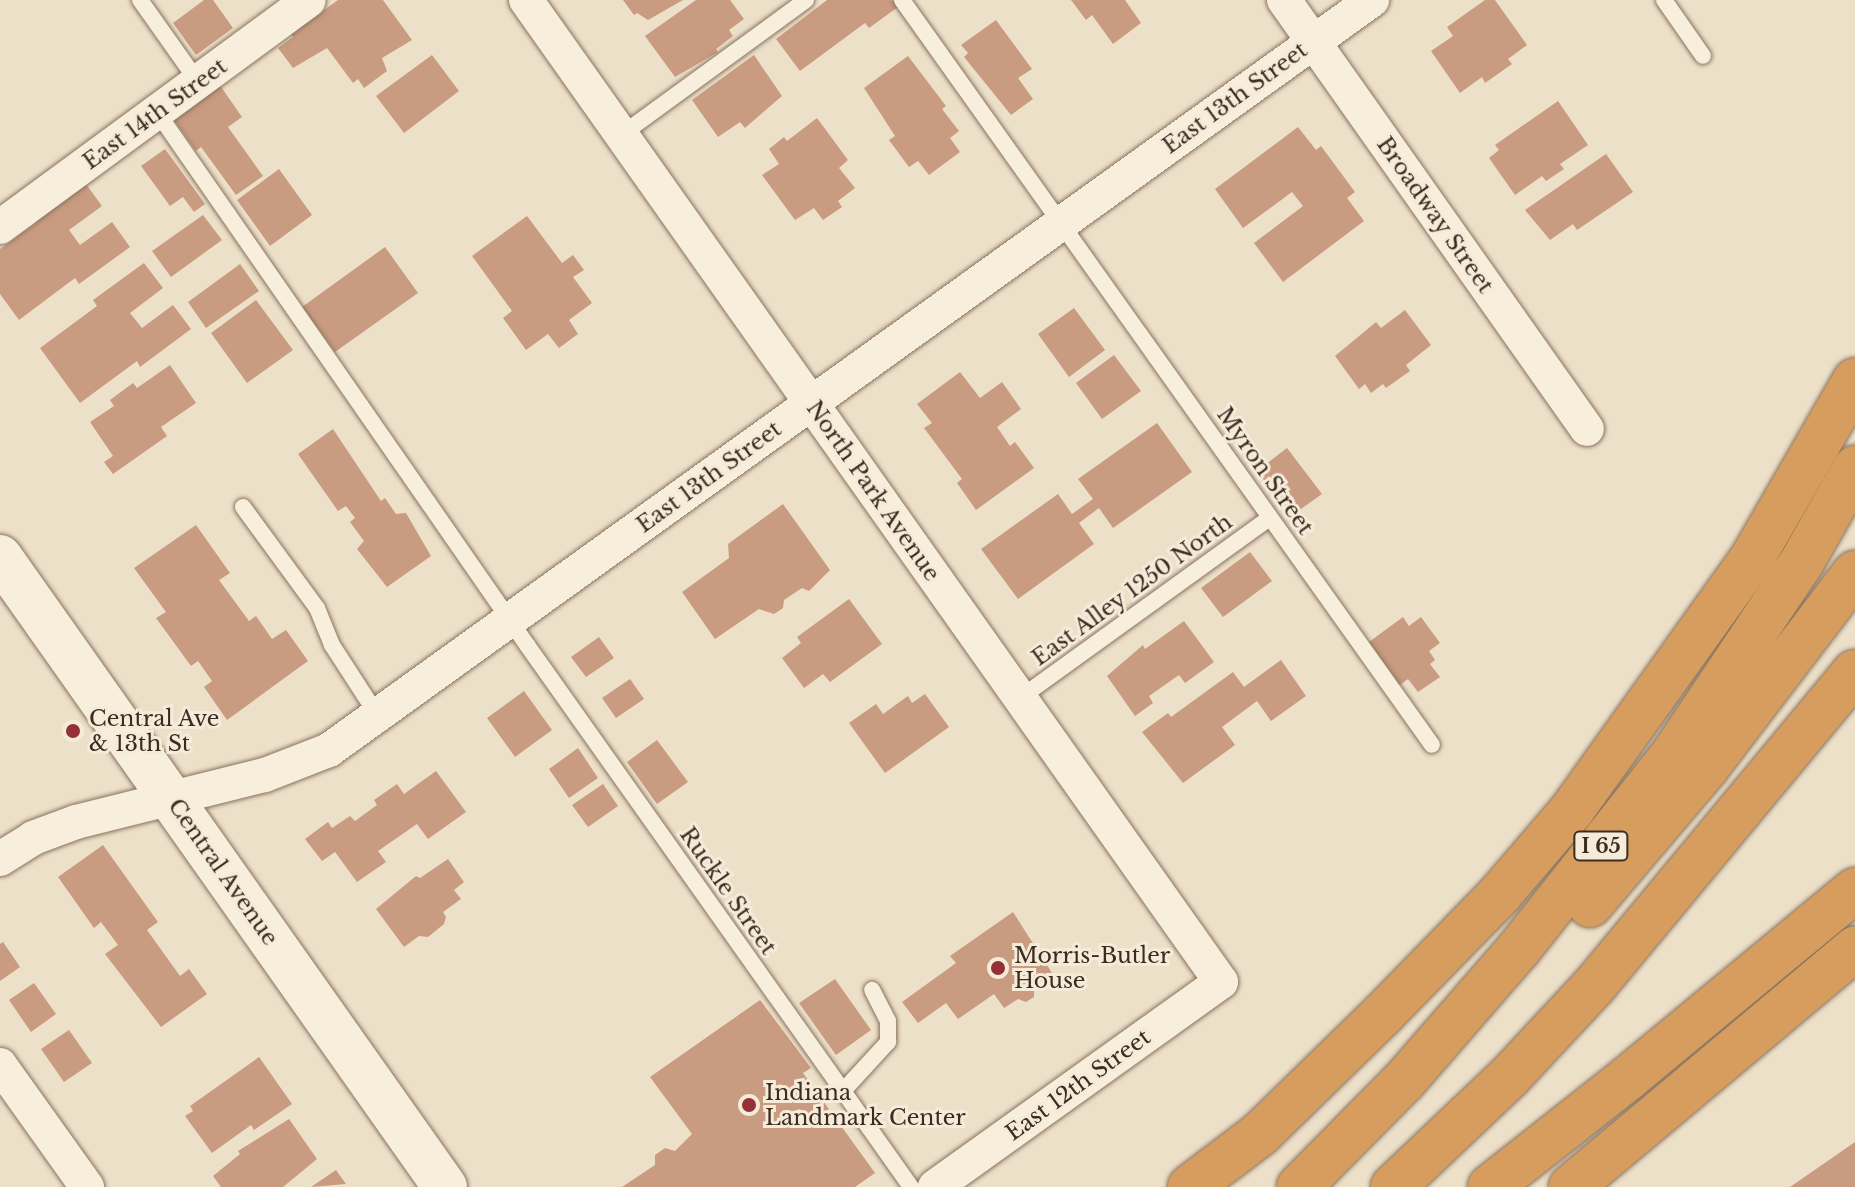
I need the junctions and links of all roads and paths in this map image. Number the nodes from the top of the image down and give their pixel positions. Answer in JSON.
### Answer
{"nodes":[{"id":1,"x":140,"y":0,"type":"edge"},
{"id":2,"x":309,"y":0,"type":"edge"},
{"id":3,"x":526,"y":0,"type":"edge"},
{"id":4,"x":806,"y":0,"type":"edge"},
{"id":5,"x":902,"y":0,"type":"edge"},
{"id":6,"x":1284,"y":0,"type":"edge"},
{"id":7,"x":1372,"y":0,"type":"edge"},
{"id":8,"x":1664,"y":0,"type":"edge"},
{"id":9,"x":1314,"y":42,"type":"junction"},
{"id":10,"x":1703,"y":56,"type":"dead end"},
{"id":11,"x":198,"y":82,"type":"junction"},
{"id":12,"x":157,"y":112,"type":"junction"},
{"id":13,"x":621,"y":135,"type":"junction"},
{"id":14,"x":1062,"y":223,"type":"junction"},
{"id":15,"x":0,"y":227,"type":"edge"},
{"id":16,"x":1855,"y":380,"type":"edge"},
{"id":17,"x":811,"y":404,"type":"junction"},
{"id":18,"x":1587,"y":429,"type":"dead end"},
{"id":19,"x":1855,"y":468,"type":"edge"},
{"id":20,"x":243,"y":507,"type":"dead end"},
{"id":21,"x":1270,"y":518,"type":"junction"},
{"id":22,"x":0,"y":557,"type":"edge"},
{"id":23,"x":1855,"y":573,"type":"edge"},
{"id":24,"x":510,"y":620,"type":"junction"},
{"id":25,"x":1855,"y":672,"type":"edge"},
{"id":26,"x":1020,"y":698,"type":"junction"},
{"id":27,"x":378,"y":716,"type":"junction"},
{"id":28,"x":1432,"y":745,"type":"dead end"},
{"id":29,"x":171,"y":798,"type":"junction"},
{"id":30,"x":0,"y":859,"type":"edge"},
{"id":31,"x":1855,"y":890,"type":"edge"},
{"id":32,"x":1855,"y":949,"type":"edge"},
{"id":33,"x":1221,"y":982,"type":"joint"},
{"id":34,"x":872,"y":990,"type":"dead end"},
{"id":35,"x":0,"y":1065,"type":"edge"},
{"id":36,"x":843,"y":1091,"type":"junction"},
{"id":37,"x":87,"y":1187,"type":"edge"},
{"id":38,"x":445,"y":1187,"type":"edge"},
{"id":39,"x":911,"y":1187,"type":"edge"},
{"id":40,"x":935,"y":1187,"type":"edge"},
{"id":41,"x":1190,"y":1187,"type":"edge"},
{"id":42,"x":1300,"y":1187,"type":"edge"},
{"id":43,"x":1393,"y":1187,"type":"edge"},
{"id":44,"x":1490,"y":1187,"type":"edge"},
{"id":45,"x":1571,"y":1187,"type":"edge"}],
"edges":[{"from":1,"to":11,"type":"lane"},
{"from":2,"to":11,"type":"street","name":"East 14th Street"},
{"from":3,"to":13,"type":"street","name":"North Park Avenue"},
{"from":4,"to":13,"type":"lane"},
{"from":5,"to":14,"type":"lane","name":"Myron Street"},
{"from":6,"to":9,"type":"street","name":"Broadway Street"},
{"from":7,"to":9,"type":"street","name":"East 13th Street"},
{"from":8,"to":10,"type":"lane"},
{"from":9,"to":14,"type":"street","name":"East 13th Street"},
{"from":9,"to":18,"type":"street","name":"Broadway Street"},
{"from":11,"to":12,"type":"street","name":"East 14th Street"},
{"from":12,"to":15,"type":"street","name":"East 14th Street"},
{"from":12,"to":24,"type":"lane","name":"Ruckle Street"},
{"from":13,"to":17,"type":"street","name":"North Park Avenue"},
{"from":14,"to":17,"type":"street","name":"East 13th Street"},
{"from":14,"to":21,"type":"lane","name":"Myron Street"},
{"from":16,"to":41,"type":"highway"},
{"from":17,"to":24,"type":"street","name":"East 13th Street"},
{"from":17,"to":26,"type":"street","name":"North Park Avenue"},
{"from":19,"to":42,"type":"highway","number":"I 65"},
{"from":20,"to":27,"type":"lane"},
{"from":21,"to":26,"type":"lane","name":"East Alley 1250 North"},
{"from":21,"to":28,"type":"lane","name":"Myron Street"},
{"from":22,"to":29,"type":"main road","name":"Central Avenue"},
{"from":23,"to":42,"type":"highway"},
{"from":24,"to":27,"type":"street","name":"East 13th Street"},
{"from":24,"to":36,"type":"lane","name":"Ruckle Street"},
{"from":25,"to":43,"type":"highway"},
{"from":26,"to":33,"type":"street","name":"North Park Avenue"},
{"from":27,"to":29,"type":"street","name":"East 13th Street"},
{"from":29,"to":30,"type":"street","name":"East 13th Street"},
{"from":29,"to":38,"type":"main road","name":"Central Avenue"},
{"from":31,"to":44,"type":"highway"},
{"from":32,"to":45,"type":"highway"},
{"from":33,"to":40,"type":"street","name":"East 12th Street"},
{"from":34,"to":36,"type":"lane"},
{"from":35,"to":37,"type":"street"},
{"from":36,"to":39,"type":"lane","name":"Ruckle Street"}]}
